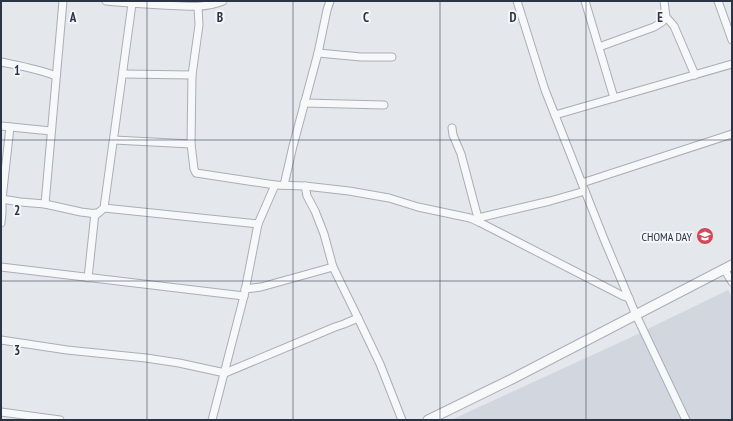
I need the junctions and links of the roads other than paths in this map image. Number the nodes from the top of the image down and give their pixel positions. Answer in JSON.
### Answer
{"nodes":[{"id":1,"x":63,"y":1,"type":"edge"},
{"id":2,"x":106,"y":1,"type":"edge"},
{"id":3,"x":223,"y":1,"type":"edge"},
{"id":4,"x":330,"y":1,"type":"edge"},
{"id":5,"x":517,"y":1,"type":"edge"},
{"id":6,"x":585,"y":1,"type":"edge"},
{"id":7,"x":664,"y":1,"type":"edge"},
{"id":8,"x":718,"y":1,"type":"edge"},
{"id":9,"x":121,"y":2,"type":"edge"},
{"id":10,"x":145,"y":2,"type":"edge"},
{"id":11,"x":132,"y":4,"type":"junction"},
{"id":12,"x":198,"y":7,"type":"junction"},
{"id":13,"x":666,"y":17,"type":"junction"},
{"id":14,"x":732,"y":40,"type":"edge"},
{"id":15,"x":599,"y":48,"type":"junction"},
{"id":16,"x":318,"y":53,"type":"junction"},
{"id":17,"x":392,"y":57,"type":"dead end"},
{"id":18,"x":1,"y":62,"type":"edge"},
{"id":19,"x":732,"y":64,"type":"edge"},
{"id":20,"x":123,"y":74,"type":"junction"},
{"id":21,"x":695,"y":74,"type":"junction"},
{"id":22,"x":192,"y":75,"type":"junction"},
{"id":23,"x":56,"y":76,"type":"junction"},
{"id":24,"x":614,"y":98,"type":"junction"},
{"id":25,"x":304,"y":103,"type":"junction"},
{"id":26,"x":384,"y":106,"type":"dead end"},
{"id":27,"x":555,"y":115,"type":"junction"},
{"id":28,"x":1,"y":126,"type":"edge"},
{"id":29,"x":10,"y":127,"type":"junction"},
{"id":30,"x":452,"y":128,"type":"dead end"},
{"id":31,"x":51,"y":131,"type":"junction"},
{"id":32,"x":732,"y":134,"type":"edge"},
{"id":33,"x":114,"y":140,"type":"junction"},
{"id":34,"x":191,"y":144,"type":"junction"},
{"id":35,"x":582,"y":183,"type":"junction"},
{"id":36,"x":275,"y":185,"type":"junction"},
{"id":37,"x":284,"y":185,"type":"junction"},
{"id":38,"x":305,"y":186,"type":"junction"},
{"id":39,"x":585,"y":191,"type":"junction"},
{"id":40,"x":2,"y":199,"type":"edge"},
{"id":41,"x":46,"y":204,"type":"junction"},
{"id":42,"x":104,"y":208,"type":"junction"},
{"id":43,"x":95,"y":213,"type":"junction"},
{"id":44,"x":479,"y":220,"type":"junction"},
{"id":45,"x":1,"y":223,"type":"edge"},
{"id":46,"x":258,"y":224,"type":"junction"},
{"id":47,"x":1,"y":267,"type":"edge"},
{"id":48,"x":333,"y":267,"type":"junction"},
{"id":49,"x":728,"y":267,"type":"edge"},
{"id":50,"x":88,"y":278,"type":"junction"},
{"id":51,"x":732,"y":282,"type":"edge"},
{"id":52,"x":245,"y":292,"type":"junction"},
{"id":53,"x":629,"y":298,"type":"junction"},
{"id":54,"x":636,"y":315,"type":"junction"},
{"id":55,"x":358,"y":318,"type":"junction"},
{"id":56,"x":1,"y":340,"type":"edge"},
{"id":57,"x":225,"y":373,"type":"junction"},
{"id":58,"x":1,"y":412,"type":"edge"},
{"id":59,"x":60,"y":420,"type":"edge"},
{"id":60,"x":212,"y":420,"type":"edge"},
{"id":61,"x":402,"y":420,"type":"edge"},
{"id":62,"x":428,"y":420,"type":"edge"},
{"id":63,"x":686,"y":420,"type":"edge"}],
"edges":[{"from":1,"to":23,"type":"street"},
{"from":2,"to":9,"type":"street"},
{"from":3,"to":12,"type":"street"},
{"from":4,"to":16,"type":"street"},
{"from":5,"to":27,"type":"street"},
{"from":6,"to":15,"type":"street"},
{"from":7,"to":13,"type":"street"},
{"from":8,"to":14,"type":"street"},
{"from":9,"to":11,"type":"street"},
{"from":10,"to":11,"type":"street"},
{"from":10,"to":12,"type":"street"},
{"from":11,"to":20,"type":"street"},
{"from":12,"to":22,"type":"street"},
{"from":13,"to":15,"type":"street"},
{"from":13,"to":21,"type":"street"},
{"from":15,"to":24,"type":"street"},
{"from":16,"to":17,"type":"street"},
{"from":16,"to":25,"type":"street"},
{"from":18,"to":23,"type":"street"},
{"from":19,"to":21,"type":"street"},
{"from":20,"to":22,"type":"street"},
{"from":20,"to":33,"type":"street"},
{"from":21,"to":24,"type":"street"},
{"from":22,"to":34,"type":"street"},
{"from":23,"to":31,"type":"street"},
{"from":24,"to":27,"type":"street"},
{"from":25,"to":26,"type":"street"},
{"from":25,"to":37,"type":"street"},
{"from":27,"to":35,"type":"street"},
{"from":28,"to":29,"type":"street"},
{"from":29,"to":31,"type":"street"},
{"from":29,"to":40,"type":"street"},
{"from":30,"to":44,"type":"street"},
{"from":31,"to":41,"type":"street"},
{"from":32,"to":35,"type":"street"},
{"from":33,"to":34,"type":"street"},
{"from":33,"to":42,"type":"street"},
{"from":34,"to":36,"type":"street"},
{"from":35,"to":39,"type":"street"},
{"from":36,"to":37,"type":"street"},
{"from":36,"to":46,"type":"street"},
{"from":37,"to":38,"type":"street"},
{"from":38,"to":44,"type":"street"},
{"from":38,"to":48,"type":"street"},
{"from":39,"to":44,"type":"street"},
{"from":39,"to":53,"type":"street"},
{"from":40,"to":41,"type":"street"},
{"from":40,"to":45,"type":"street"},
{"from":41,"to":43,"type":"street"},
{"from":42,"to":43,"type":"street"},
{"from":42,"to":46,"type":"street"},
{"from":43,"to":50,"type":"street"},
{"from":44,"to":53,"type":"street"},
{"from":46,"to":52,"type":"street"},
{"from":47,"to":50,"type":"street"},
{"from":48,"to":52,"type":"street"},
{"from":48,"to":55,"type":"street"},
{"from":49,"to":51,"type":"street"},
{"from":49,"to":54,"type":"street"},
{"from":50,"to":52,"type":"street"},
{"from":52,"to":57,"type":"street"},
{"from":53,"to":54,"type":"street"},
{"from":54,"to":62,"type":"street"},
{"from":54,"to":63,"type":"street"},
{"from":55,"to":57,"type":"street"},
{"from":55,"to":61,"type":"street"},
{"from":56,"to":57,"type":"street"},
{"from":57,"to":60,"type":"street"},
{"from":58,"to":59,"type":"street"}]}
